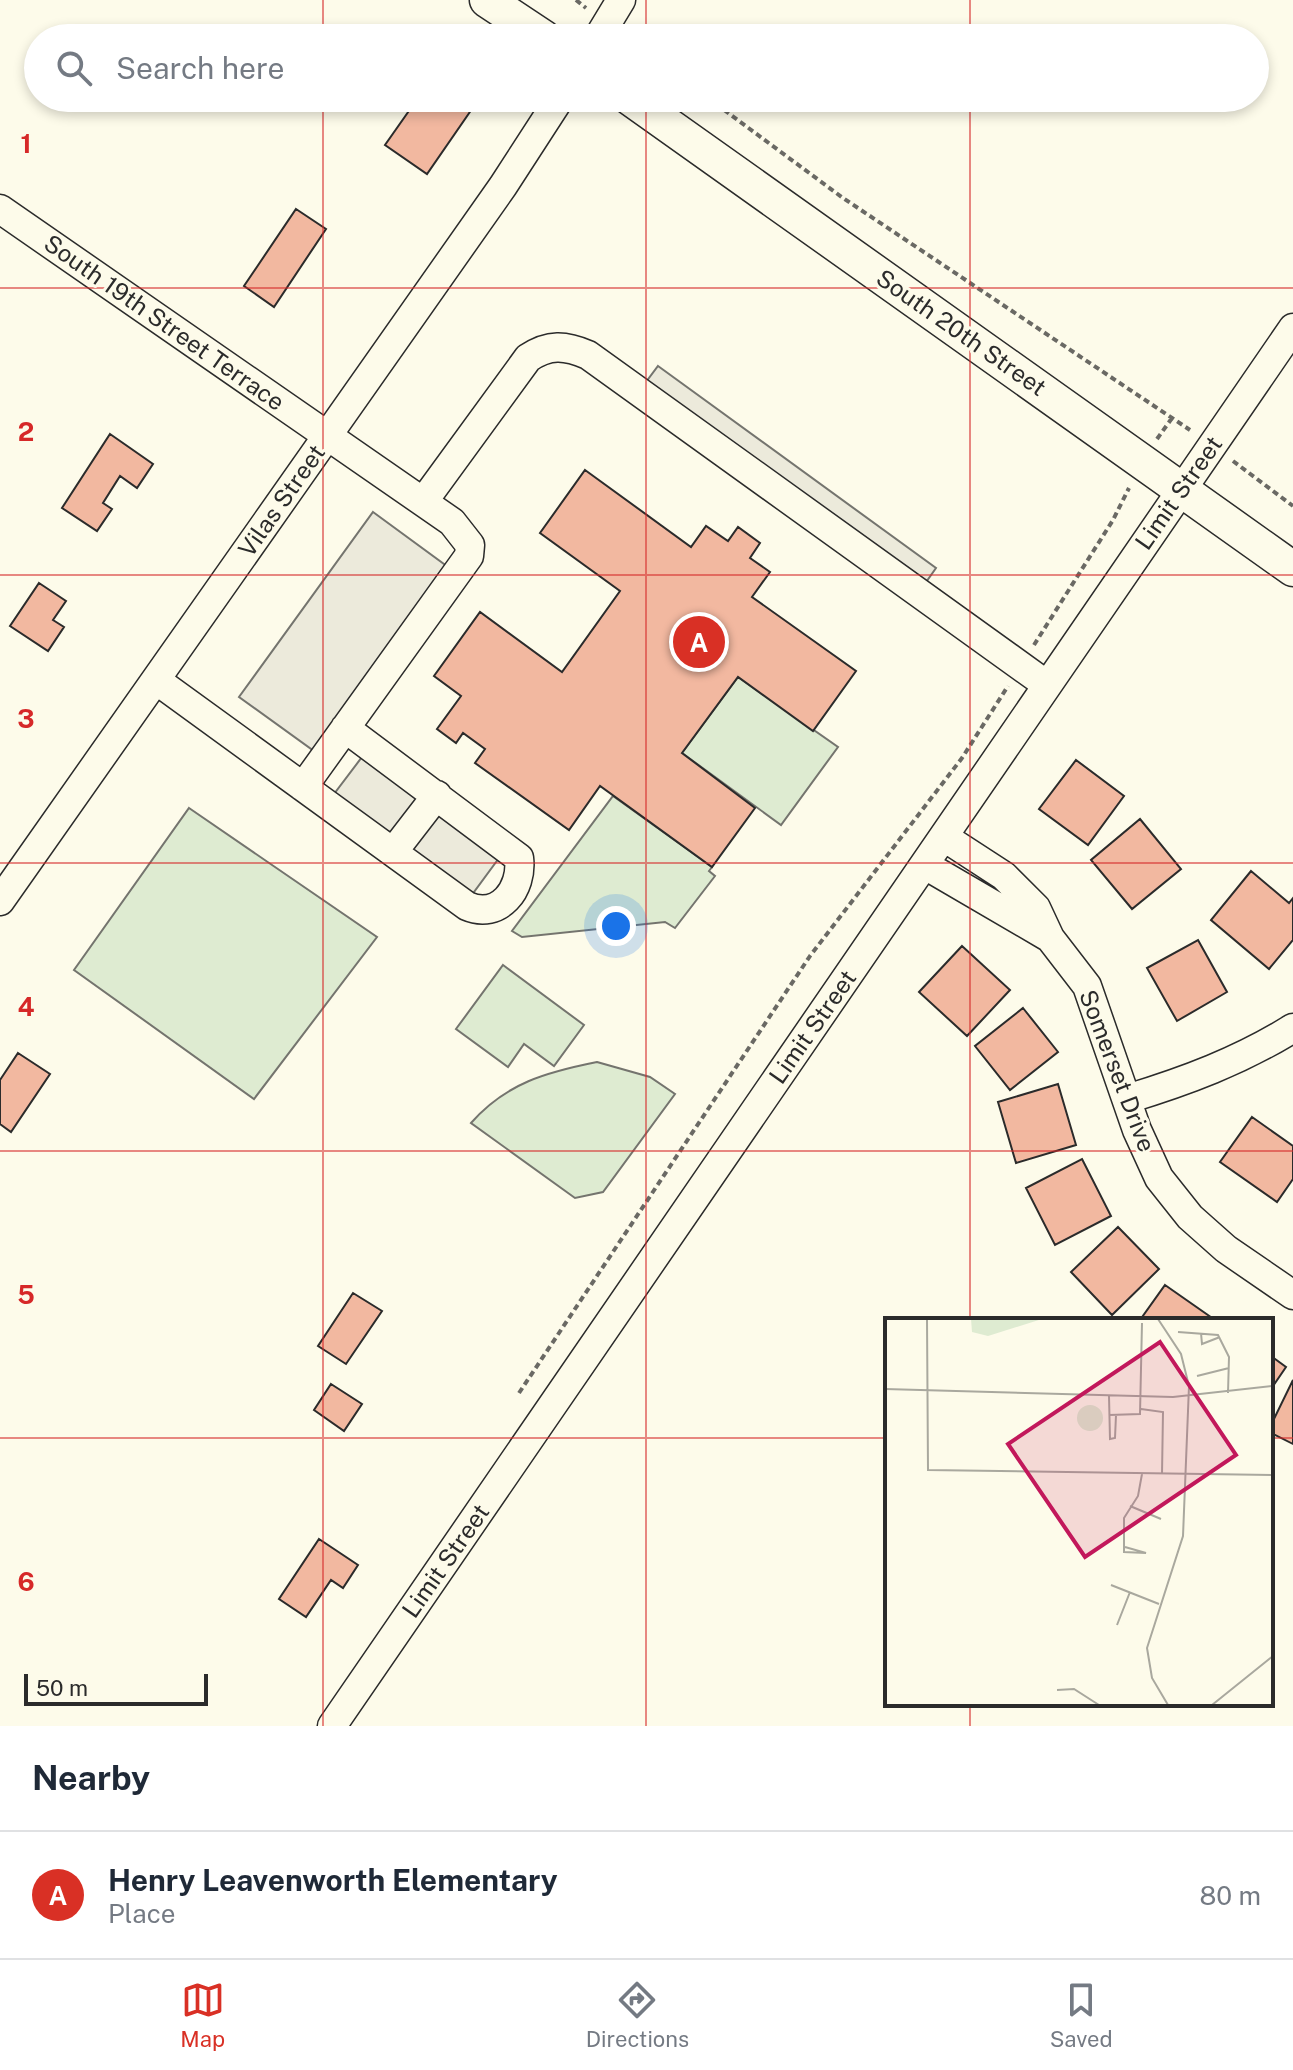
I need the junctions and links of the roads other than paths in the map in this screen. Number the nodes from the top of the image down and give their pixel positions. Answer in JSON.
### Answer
{"nodes":[{"id":1,"x":487,"y":0,"type":"edge"},
{"id":2,"x":621,"y":0,"type":"edge"},
{"id":3,"x":523,"y":24,"type":"edge"},
{"id":4,"x":606,"y":24,"type":"edge"},
{"id":5,"x":550,"y":112,"type":"edge"},
{"id":6,"x":650,"y":112,"type":"edge"},
{"id":7,"x":0,"y":209,"type":"edge"},
{"id":8,"x":1293,"y":328,"type":"edge"},
{"id":9,"x":328,"y":436,"type":"junction"},
{"id":10,"x":1181,"y":490,"type":"junction"},
{"id":11,"x":423,"y":502,"type":"junction"},
{"id":12,"x":1293,"y":569,"type":"edge"},
{"id":13,"x":156,"y":680,"type":"junction"},
{"id":14,"x":1047,"y":685,"type":"junction"},
{"id":15,"x":345,"y":728,"type":"junction"},
{"id":16,"x":303,"y":787,"type":"junction"},
{"id":17,"x":437,"y":795,"type":"junction"},
{"id":18,"x":944,"y":837,"type":"junction"},
{"id":19,"x":393,"y":852,"type":"junction"},
{"id":20,"x":925,"y":865,"type":"junction"},
{"id":21,"x":0,"y":901,"type":"edge"},
{"id":22,"x":1050,"y":938,"type":"junction"},
{"id":23,"x":1293,"y":1028,"type":"edge"},
{"id":24,"x":1127,"y":1099,"type":"junction"},
{"id":25,"x":1293,"y":1295,"type":"edge"},
{"id":26,"x":332,"y":1726,"type":"edge"}],
"edges":[{"from":1,"to":3,"type":"main road"},
{"from":2,"to":4,"type":"street"},
{"from":5,"to":9,"type":"street","name":"Vilas Street"},
{"from":6,"to":10,"type":"main road","name":"South 20th Street"},
{"from":7,"to":9,"type":"street","name":"South 19th Street Terrace"},
{"from":8,"to":10,"type":"street","name":"Limit Street"},
{"from":9,"to":11,"type":"street","name":"South 19th Street Terrace"},
{"from":9,"to":13,"type":"street","name":"Vilas Street"},
{"from":10,"to":12,"type":"main road","name":"South 20th Street"},
{"from":10,"to":14,"type":"street","name":"Limit Street"},
{"from":11,"to":14,"type":"street"},
{"from":11,"to":15,"type":"street","name":"South 19th Street Terrace"},
{"from":13,"to":16,"type":"street"},
{"from":13,"to":21,"type":"street","name":"Vilas Street"},
{"from":14,"to":18,"type":"street","name":"Limit Street"},
{"from":15,"to":16,"type":"street","name":"South 19th Street Terrace"},
{"from":15,"to":17,"type":"street"},
{"from":16,"to":19,"type":"street"},
{"from":17,"to":19,"type":"street"},
{"from":17,"to":19,"type":"street"},
{"from":18,"to":20,"type":"street","name":"Limit Street"},
{"from":18,"to":22,"type":"street","name":"Somerset Drive"},
{"from":20,"to":22,"type":"street","name":"Somerset Drive"},
{"from":20,"to":26,"type":"street","name":"Limit Street"},
{"from":22,"to":24,"type":"street","name":"Somerset Drive"},
{"from":23,"to":24,"type":"street"},
{"from":24,"to":25,"type":"street","name":"Somerset Drive"}]}
